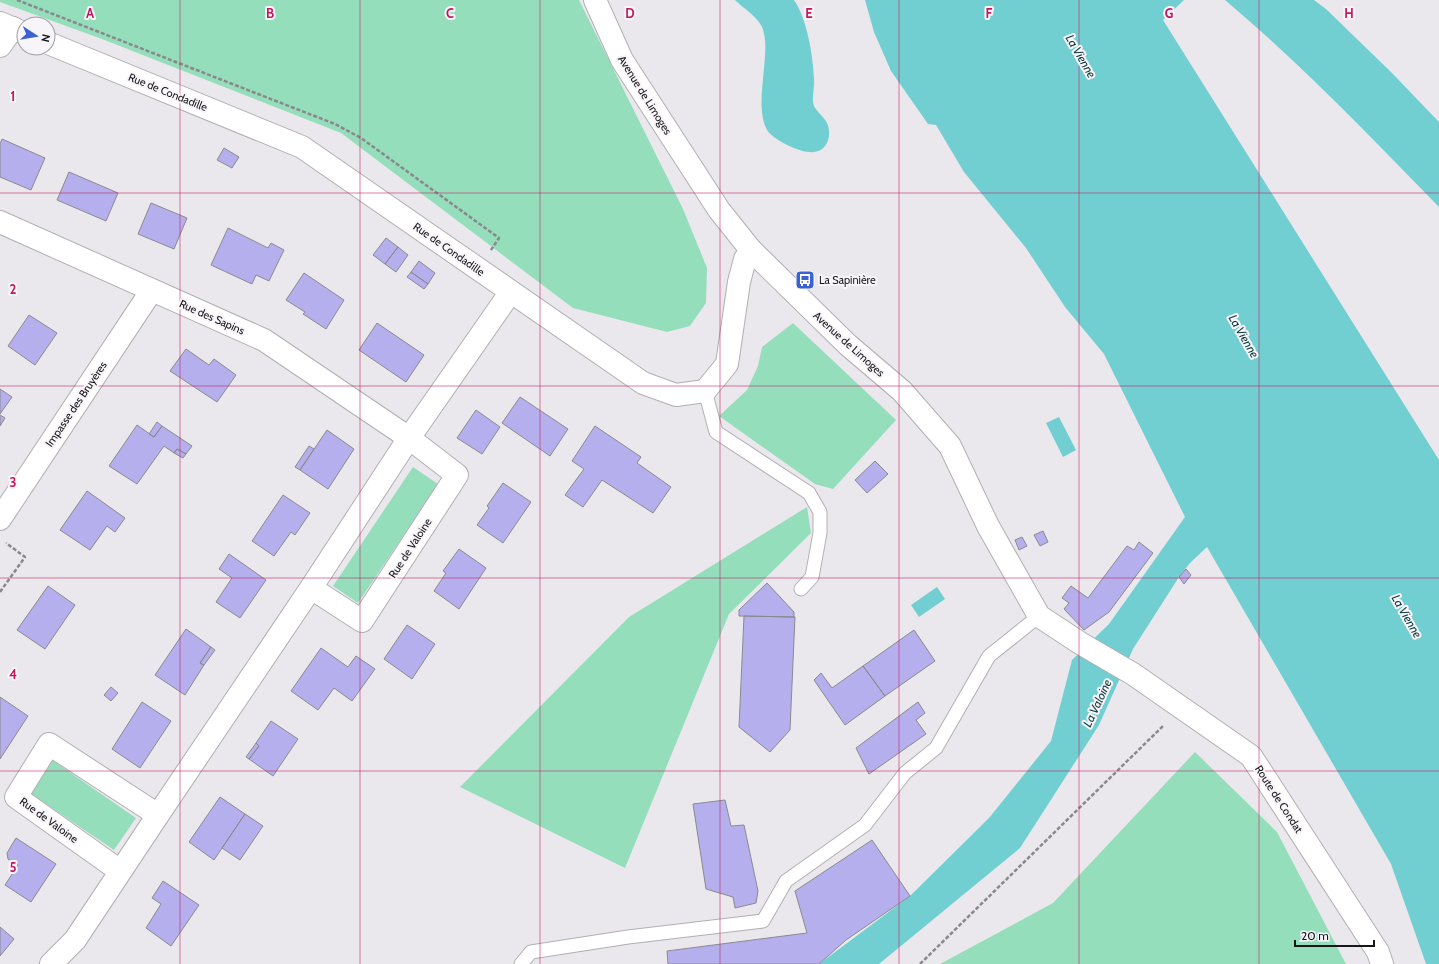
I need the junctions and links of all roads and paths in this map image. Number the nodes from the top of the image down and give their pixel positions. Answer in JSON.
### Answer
{"nodes":[{"id":1,"x":595,"y":0,"type":"edge"},
{"id":2,"x":12,"y":28,"type":"edge"},
{"id":3,"x":56,"y":45,"type":"edge"},
{"id":4,"x":0,"y":46,"type":"edge"},
{"id":5,"x":0,"y":222,"type":"edge"},
{"id":6,"x":751,"y":250,"type":"junction"},
{"id":7,"x":152,"y":290,"type":"junction"},
{"id":8,"x":510,"y":293,"type":"junction"},
{"id":9,"x":705,"y":391,"type":"junction"},
{"id":10,"x":409,"y":438,"type":"junction"},
{"id":11,"x":0,"y":518,"type":"edge"},
{"id":12,"x":0,"y":538,"type":"edge"},
{"id":13,"x":311,"y":588,"type":"junction"},
{"id":14,"x":801,"y":589,"type":"dead end"},
{"id":15,"x":0,"y":592,"type":"edge"},
{"id":16,"x":1039,"y":616,"type":"junction"},
{"id":17,"x":1127,"y":671,"type":"joint"},
{"id":18,"x":1182,"y":708,"type":"junction"},
{"id":19,"x":158,"y":815,"type":"junction"},
{"id":20,"x":120,"y":871,"type":"junction"},
{"id":21,"x":51,"y":964,"type":"edge"},
{"id":22,"x":521,"y":964,"type":"edge"},
{"id":23,"x":920,"y":964,"type":"edge"},
{"id":24,"x":1382,"y":964,"type":"edge"}],
"edges":[{"from":1,"to":6,"type":"street","name":"Avenue de Limoges"},
{"from":2,"to":4,"type":"street"},
{"from":3,"to":8,"type":"street","name":"Rue de Condadille"},
{"from":5,"to":7,"type":"street","name":"Rue des Sapins"},
{"from":6,"to":9,"type":"street"},
{"from":6,"to":16,"type":"street","name":"Avenue de Limoges"},
{"from":7,"to":10,"type":"street","name":"Rue des Sapins"},
{"from":7,"to":11,"type":"street","name":"Impasse des Bruyères"},
{"from":8,"to":9,"type":"street","name":"Rue de Condadille"},
{"from":8,"to":10,"type":"street"},
{"from":9,"to":14,"type":"lane"},
{"from":10,"to":13,"type":"street"},
{"from":10,"to":13,"type":"street","name":"Rue de Valoine"},
{"from":12,"to":15,"type":"path"},
{"from":13,"to":19,"type":"street"},
{"from":16,"to":17,"type":"street","name":"Avenue de Limoges"},
{"from":16,"to":22,"type":"lane"},
{"from":17,"to":18,"type":"street","name":"Route de Condat"},
{"from":18,"to":23,"type":"path"},
{"from":18,"to":24,"type":"street","name":"Route de Condat"},
{"from":19,"to":20,"type":"street"},
{"from":19,"to":20,"type":"street","name":"Rue de Valoine"},
{"from":20,"to":21,"type":"street"}]}
